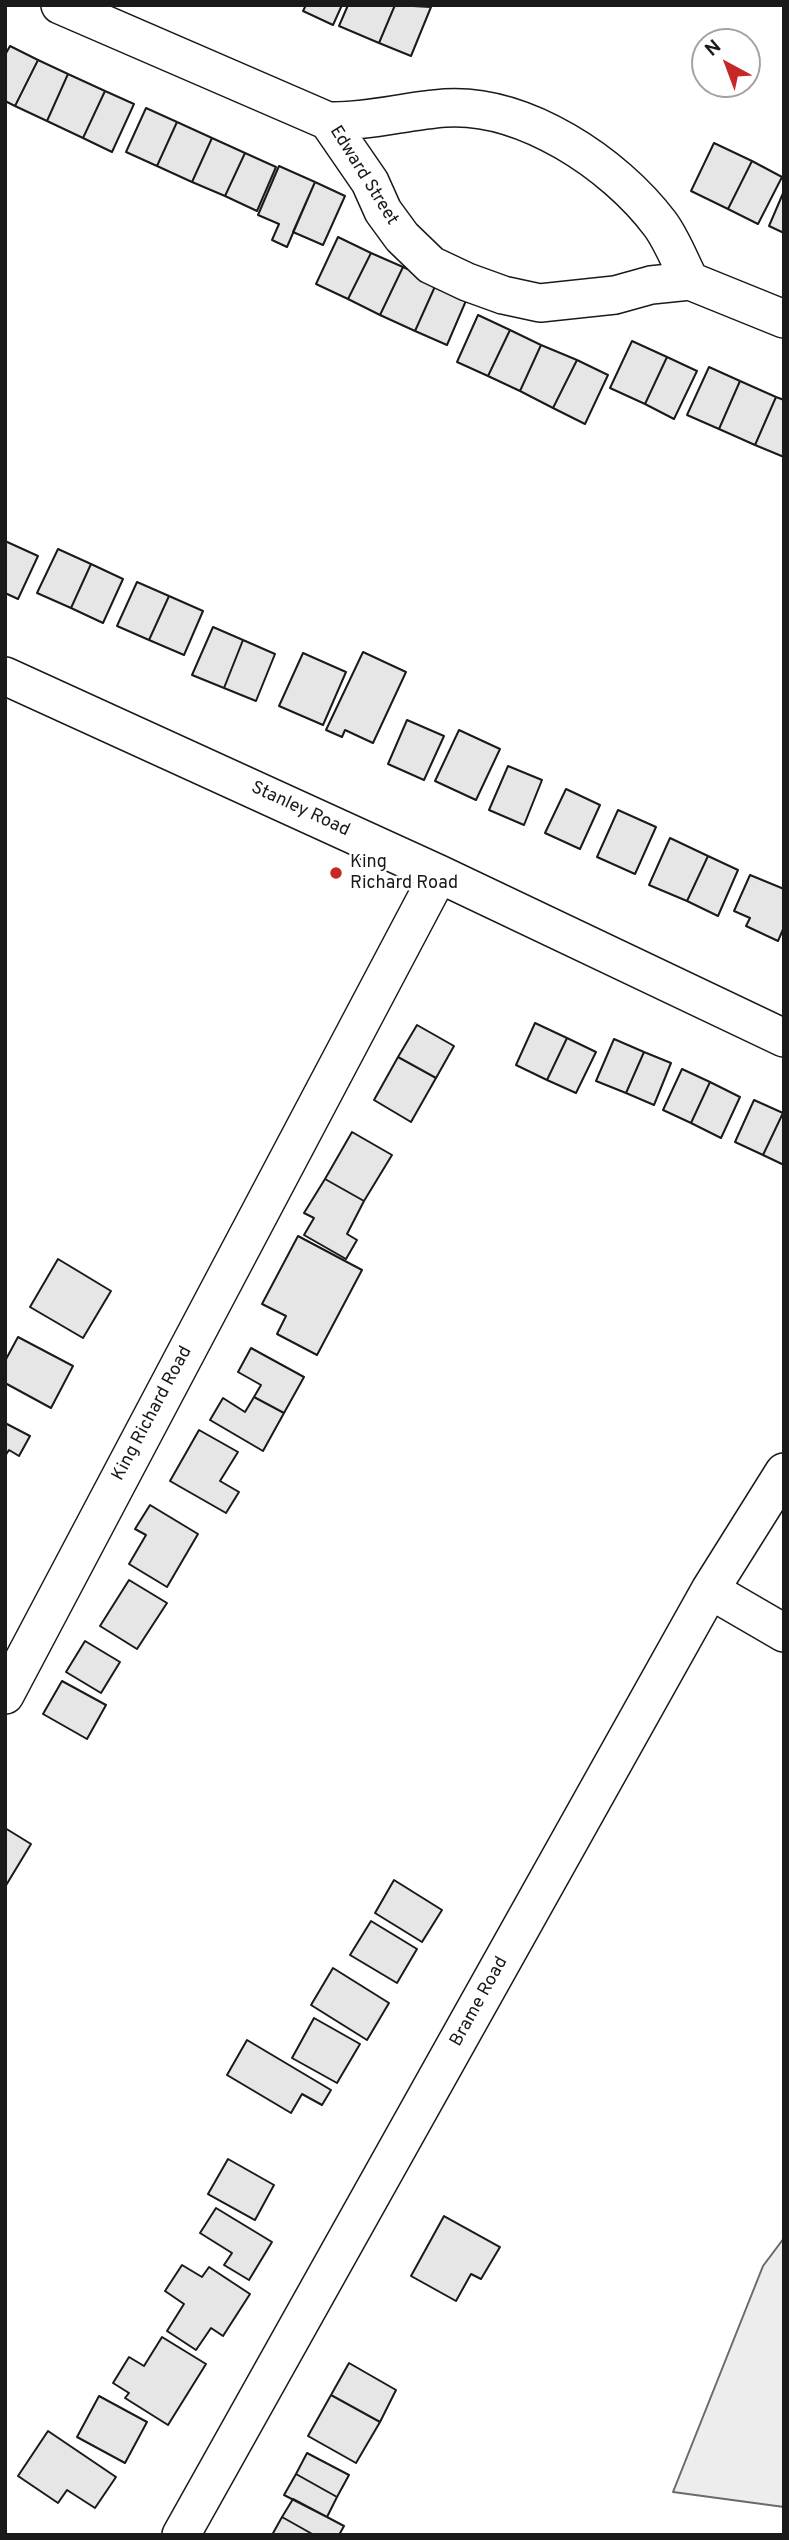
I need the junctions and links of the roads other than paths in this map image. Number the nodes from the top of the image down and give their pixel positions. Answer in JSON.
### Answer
{"nodes":[{"id":1,"x":60,"y":5,"type":"edge"},
{"id":2,"x":328,"y":121,"type":"junction"},
{"id":3,"x":690,"y":281,"type":"junction"},
{"id":4,"x":784,"y":319,"type":"edge"},
{"id":5,"x":5,"y":676,"type":"edge"},
{"id":6,"x":439,"y":874,"type":"junction"},
{"id":7,"x":784,"y":1038,"type":"edge"},
{"id":8,"x":784,"y":1472,"type":"edge"},
{"id":9,"x":710,"y":1590,"type":"junction"},
{"id":10,"x":784,"y":1633,"type":"edge"},
{"id":11,"x":5,"y":1695,"type":"edge"},
{"id":12,"x":181,"y":2535,"type":"edge"}],
"edges":[{"from":1,"to":2,"type":"street","name":"Edward Street"},
{"from":2,"to":3,"type":"street"},
{"from":2,"to":3,"type":"street","name":"Edward Street"},
{"from":3,"to":4,"type":"street","name":"Edward Street"},
{"from":5,"to":6,"type":"street","name":"Stanley Road"},
{"from":6,"to":7,"type":"street","name":"Stanley Road"},
{"from":6,"to":11,"type":"street","name":"King Richard Road"},
{"from":8,"to":9,"type":"street","name":"Brame Road"},
{"from":9,"to":10,"type":"street"},
{"from":9,"to":12,"type":"street","name":"Brame Road"}]}
